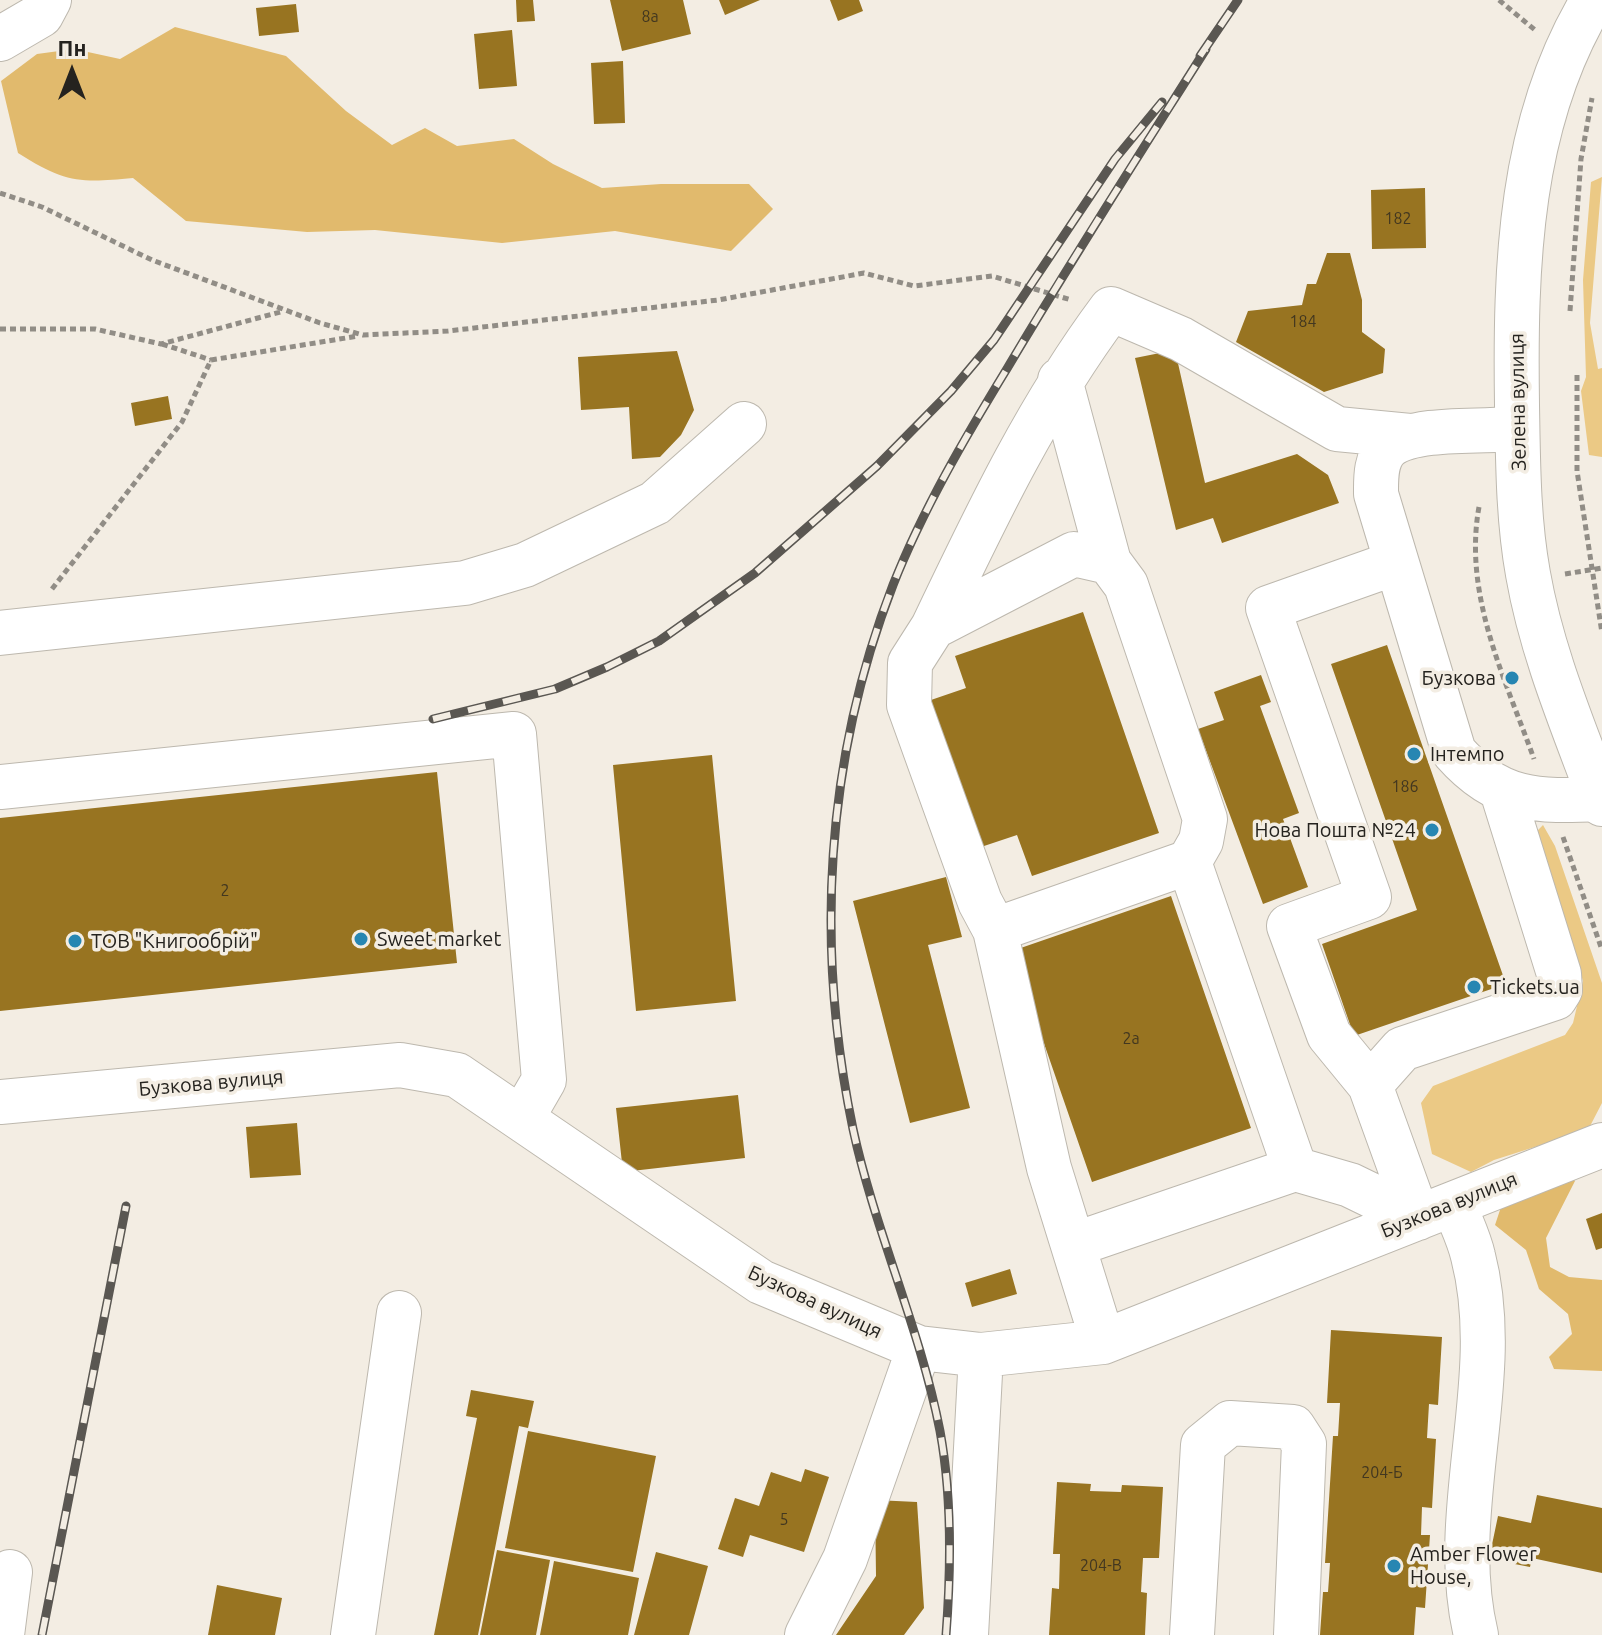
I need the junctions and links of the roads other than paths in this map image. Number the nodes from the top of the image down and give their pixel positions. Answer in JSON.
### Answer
{"nodes":[{"id":1,"x":49,"y":0,"type":"edge"},
{"id":2,"x":1593,"y":0,"type":"edge"},
{"id":3,"x":0,"y":39,"type":"edge"},
{"id":4,"x":1060,"y":380,"type":"junction"},
{"id":5,"x":744,"y":424,"type":"dead end"},
{"id":6,"x":1517,"y":429,"type":"junction"},
{"id":7,"x":1410,"y":436,"type":"junction"},
{"id":8,"x":1109,"y":562,"type":"junction"},
{"id":9,"x":1395,"y":563,"type":"junction"},
{"id":10,"x":933,"y":627,"type":"junction"},
{"id":11,"x":10,"y":632,"type":"edge"},
{"id":12,"x":0,"y":787,"type":"edge"},
{"id":13,"x":1502,"y":791,"type":"junction"},
{"id":14,"x":1601,"y":802,"type":"edge"},
{"id":15,"x":1189,"y":862,"type":"junction"},
{"id":16,"x":995,"y":930,"type":"junction"},
{"id":17,"x":1370,"y":1085,"type":"junction"},
{"id":18,"x":0,"y":1102,"type":"edge"},
{"id":19,"x":522,"y":1118,"type":"junction"},
{"id":20,"x":1602,"y":1145,"type":"edge"},
{"id":21,"x":1295,"y":1169,"type":"junction"},
{"id":22,"x":1436,"y":1211,"type":"junction"},
{"id":23,"x":1073,"y":1245,"type":"junction"},
{"id":24,"x":399,"y":1313,"type":"dead end"},
{"id":25,"x":1103,"y":1342,"type":"junction"},
{"id":26,"x":919,"y":1348,"type":"junction"},
{"id":27,"x":981,"y":1355,"type":"junction"},
{"id":28,"x":10,"y":1572,"type":"dead end"},
{"id":29,"x":2,"y":1635,"type":"edge"},
{"id":30,"x":353,"y":1635,"type":"edge"},
{"id":31,"x":807,"y":1635,"type":"edge"},
{"id":32,"x":966,"y":1635,"type":"edge"},
{"id":33,"x":1192,"y":1635,"type":"edge"},
{"id":34,"x":1296,"y":1635,"type":"edge"},
{"id":35,"x":1476,"y":1635,"type":"edge"}],
"edges":[{"from":1,"to":3,"type":"main road"},
{"from":2,"to":6,"type":"main road","name":"Зелена вулиця"},
{"from":4,"to":7,"type":"main road"},
{"from":4,"to":8,"type":"main road"},
{"from":4,"to":10,"type":"main road"},
{"from":5,"to":11,"type":"main road"},
{"from":6,"to":7,"type":"main road"},
{"from":6,"to":14,"type":"main road","name":"Зелена вулиця"},
{"from":7,"to":9,"type":"main road"},
{"from":8,"to":10,"type":"main road"},
{"from":8,"to":15,"type":"main road"},
{"from":9,"to":13,"type":"main road"},
{"from":9,"to":17,"type":"main road"},
{"from":10,"to":16,"type":"main road"},
{"from":12,"to":19,"type":"main road"},
{"from":13,"to":14,"type":"main road"},
{"from":13,"to":17,"type":"main road"},
{"from":15,"to":16,"type":"main road"},
{"from":15,"to":21,"type":"main road"},
{"from":16,"to":23,"type":"main road"},
{"from":17,"to":22,"type":"main road"},
{"from":18,"to":19,"type":"main road","name":"Бузкова вулиця"},
{"from":19,"to":26,"type":"main road","name":"Бузкова вулиця"},
{"from":20,"to":22,"type":"main road","name":"Бузкова вулиця"},
{"from":21,"to":22,"type":"main road"},
{"from":21,"to":23,"type":"main road"},
{"from":22,"to":25,"type":"main road","name":"Бузкова вулиця"},
{"from":22,"to":35,"type":"main road"},
{"from":23,"to":25,"type":"main road"},
{"from":24,"to":30,"type":"main road"},
{"from":25,"to":27,"type":"main road","name":"Бузкова вулиця"},
{"from":26,"to":27,"type":"main road","name":"Бузкова вулиця"},
{"from":26,"to":31,"type":"main road"},
{"from":27,"to":32,"type":"main road"},
{"from":28,"to":29,"type":"main road"},
{"from":33,"to":34,"type":"main road"}]}
